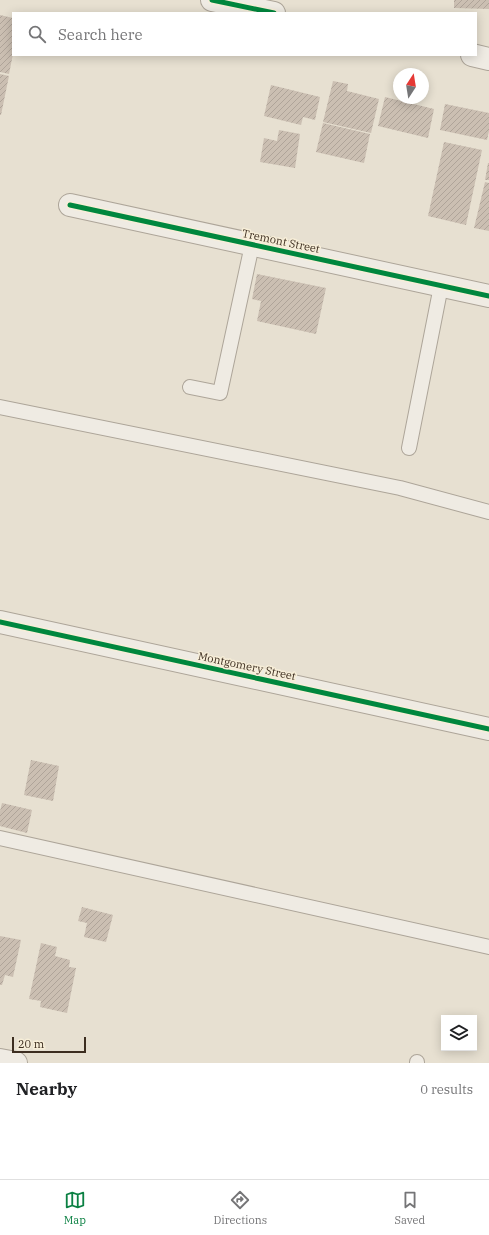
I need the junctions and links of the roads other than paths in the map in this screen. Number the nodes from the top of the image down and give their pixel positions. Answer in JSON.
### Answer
{"nodes":[{"id":1,"x":212,"y":0,"type":"edge"},
{"id":2,"x":279,"y":0,"type":"edge"},
{"id":3,"x":270,"y":12,"type":"edge"},
{"id":4,"x":275,"y":12,"type":"edge"},
{"id":5,"x":476,"y":56,"type":"edge"},
{"id":6,"x":489,"y":59,"type":"edge"},
{"id":7,"x":70,"y":205,"type":"dead end"},
{"id":8,"x":252,"y":245,"type":"junction"},
{"id":9,"x":441,"y":286,"type":"junction"},
{"id":10,"x":489,"y":296,"type":"edge"},
{"id":11,"x":190,"y":387,"type":"dead end"},
{"id":12,"x":0,"y":407,"type":"edge"},
{"id":13,"x":409,"y":448,"type":"dead end"},
{"id":14,"x":489,"y":512,"type":"edge"},
{"id":15,"x":0,"y":622,"type":"edge"},
{"id":16,"x":489,"y":729,"type":"edge"},
{"id":17,"x":0,"y":838,"type":"edge"},
{"id":18,"x":489,"y":947,"type":"edge"},
{"id":19,"x":0,"y":1060,"type":"edge"},
{"id":20,"x":16,"y":1063,"type":"edge"}],
"edges":[{"from":1,"to":3,"type":"street"},
{"from":2,"to":4,"type":"lane"},
{"from":5,"to":6,"type":"street"},
{"from":7,"to":8,"type":"street","name":"Tremont Street"},
{"from":8,"to":9,"type":"street","name":"Tremont Street"},
{"from":8,"to":11,"type":"lane"},
{"from":9,"to":10,"type":"street","name":"Tremont Street"},
{"from":9,"to":13,"type":"lane"},
{"from":12,"to":14,"type":"lane"},
{"from":15,"to":16,"type":"street","name":"Montgomery Street"},
{"from":17,"to":18,"type":"lane"},
{"from":19,"to":20,"type":"street"}]}
